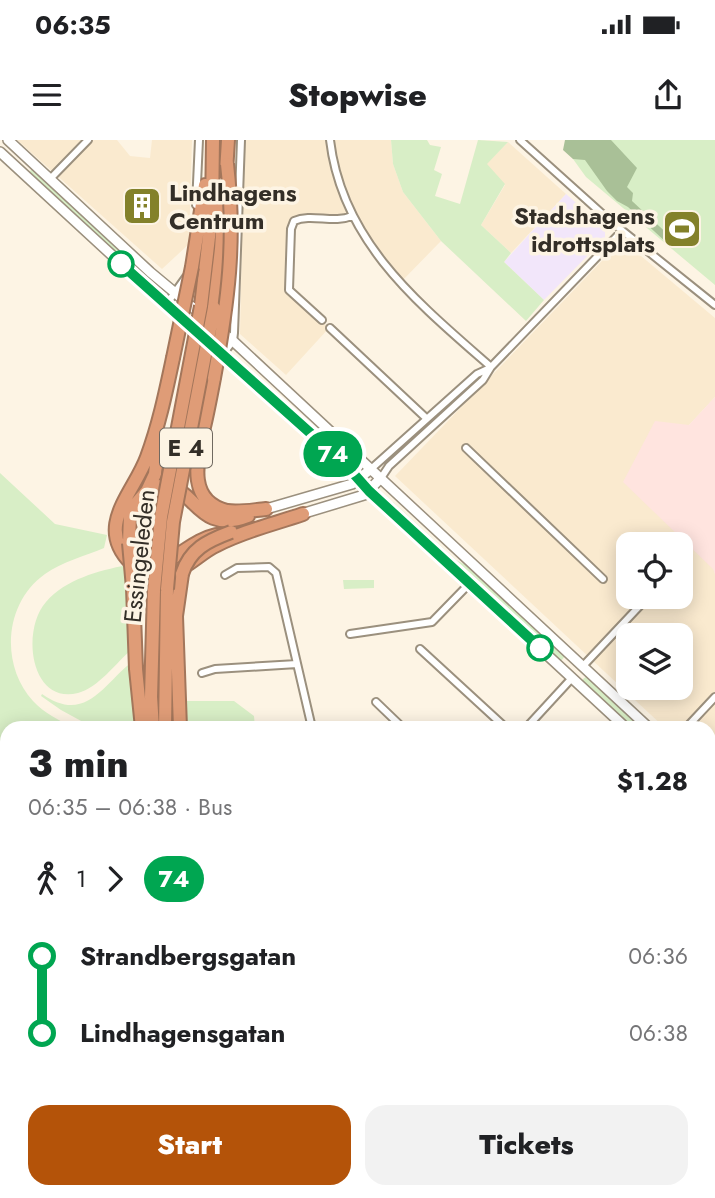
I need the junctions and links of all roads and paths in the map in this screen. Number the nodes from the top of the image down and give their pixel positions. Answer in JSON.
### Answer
{"nodes":[{"id":1,"x":88,"y":140,"type":"edge"},
{"id":2,"x":199,"y":140,"type":"edge"},
{"id":3,"x":213,"y":140,"type":"edge"},
{"id":4,"x":228,"y":140,"type":"edge"},
{"id":5,"x":241,"y":140,"type":"edge"},
{"id":6,"x":330,"y":140,"type":"edge"},
{"id":7,"x":520,"y":140,"type":"edge"},
{"id":8,"x":9,"y":141,"type":"edge"},
{"id":9,"x":0,"y":152,"type":"edge"},
{"id":10,"x":227,"y":164,"type":"junction"},
{"id":11,"x":50,"y":179,"type":"junction"},
{"id":12,"x":352,"y":216,"type":"junction"},
{"id":13,"x":622,"y":231,"type":"junction"},
{"id":14,"x":175,"y":293,"type":"junction"},
{"id":15,"x":166,"y":305,"type":"junction"},
{"id":16,"x":715,"y":305,"type":"edge"},
{"id":17,"x":322,"y":320,"type":"dead end"},
{"id":18,"x":330,"y":328,"type":"dead end"},
{"id":19,"x":233,"y":341,"type":"junction"},
{"id":20,"x":223,"y":354,"type":"junction"},
{"id":21,"x":491,"y":367,"type":"junction"},
{"id":22,"x":162,"y":410,"type":"junction"},
{"id":23,"x":310,"y":412,"type":"junction"},
{"id":24,"x":426,"y":418,"type":"junction"},
{"id":25,"x":298,"y":422,"type":"junction"},
{"id":26,"x":466,"y":448,"type":"dead end"},
{"id":27,"x":371,"y":469,"type":"junction"},
{"id":28,"x":381,"y":478,"type":"junction"},
{"id":29,"x":359,"y":481,"type":"junction"},
{"id":30,"x":148,"y":491,"type":"junction"},
{"id":31,"x":369,"y":491,"type":"junction"},
{"id":32,"x":303,"y":514,"type":"junction"},
{"id":33,"x":269,"y":515,"type":"junction"},
{"id":34,"x":227,"y":521,"type":"junction"},
{"id":35,"x":129,"y":543,"type":"junction"},
{"id":36,"x":225,"y":575,"type":"dead end"},
{"id":37,"x":603,"y":579,"type":"dead end"},
{"id":38,"x":470,"y":583,"type":"junction"},
{"id":39,"x":160,"y":590,"type":"junction"},
{"id":40,"x":637,"y":609,"type":"edge"},
{"id":41,"x":350,"y":634,"type":"dead end"},
{"id":42,"x":420,"y":649,"type":"dead end"},
{"id":43,"x":297,"y":664,"type":"junction"},
{"id":44,"x":583,"y":666,"type":"junction"},
{"id":45,"x":202,"y":673,"type":"dead end"},
{"id":46,"x":572,"y":678,"type":"junction"},
{"id":47,"x":715,"y":696,"type":"edge"},
{"id":48,"x":376,"y":702,"type":"dead end"},
{"id":49,"x":141,"y":721,"type":"edge"},
{"id":50,"x":153,"y":721,"type":"edge"},
{"id":51,"x":165,"y":721,"type":"edge"},
{"id":52,"x":180,"y":721,"type":"edge"},
{"id":53,"x":310,"y":721,"type":"edge"},
{"id":54,"x":396,"y":721,"type":"edge"},
{"id":55,"x":498,"y":721,"type":"edge"},
{"id":56,"x":532,"y":721,"type":"edge"},
{"id":57,"x":618,"y":721,"type":"edge"},
{"id":58,"x":642,"y":721,"type":"edge"},
{"id":59,"x":692,"y":721,"type":"edge"}],
"edges":[{"from":1,"to":11,"type":"street"},
{"from":2,"to":14,"type":"street"},
{"from":3,"to":22,"type":"highway","bridge":true},
{"from":3,"to":39,"type":"highway","name":"Essingeleden","number":"E 4","bridge":true},
{"from":4,"to":10,"type":"highway","number":"E 4"},
{"from":5,"to":19,"type":"street"},
{"from":6,"to":12,"type":"street"},
{"from":7,"to":13,"type":"street"},
{"from":8,"to":9,"type":"street"},
{"from":8,"to":11,"type":"street"},
{"from":9,"to":15,"type":"street"},
{"from":10,"to":34,"type":"highway","bridge":true},
{"from":10,"to":39,"type":"highway","name":"Essingeleden","number":"E 4","bridge":true},
{"from":11,"to":14,"type":"street"},
{"from":12,"to":17,"type":"street"},
{"from":12,"to":21,"type":"street"},
{"from":13,"to":16,"type":"street"},
{"from":13,"to":21,"type":"street"},
{"from":14,"to":15,"type":"street"},
{"from":14,"to":19,"type":"street"},
{"from":15,"to":20,"type":"street"},
{"from":18,"to":24,"type":"street"},
{"from":19,"to":20,"type":"street"},
{"from":19,"to":23,"type":"street"},
{"from":20,"to":25,"type":"street"},
{"from":21,"to":24,"type":"street"},
{"from":21,"to":28,"type":"street"},
{"from":22,"to":30,"type":"highway"},
{"from":22,"to":32,"type":"highway"},
{"from":23,"to":25,"type":"street"},
{"from":23,"to":27,"type":"street"},
{"from":24,"to":27,"type":"street"},
{"from":25,"to":29,"type":"street"},
{"from":26,"to":37,"type":"street"},
{"from":27,"to":28,"type":"street"},
{"from":27,"to":29,"type":"street"},
{"from":28,"to":31,"type":"street"},
{"from":28,"to":44,"type":"street"},
{"from":29,"to":31,"type":"street"},
{"from":29,"to":33,"type":"street"},
{"from":30,"to":34,"type":"highway","bridge":true},
{"from":30,"to":35,"type":"highway"},
{"from":31,"to":32,"type":"street"},
{"from":31,"to":38,"type":"street"},
{"from":32,"to":33,"type":"street"},
{"from":33,"to":34,"type":"highway"},
{"from":33,"to":34,"type":"highway"},
{"from":34,"to":35,"type":"highway","bridge":true},
{"from":34,"to":52,"type":"highway","bridge":true},
{"from":35,"to":49,"type":"highway","bridge":true},
{"from":36,"to":43,"type":"street"},
{"from":38,"to":41,"type":"street"},
{"from":38,"to":46,"type":"street"},
{"from":39,"to":50,"type":"highway","name":"Essingeleden","number":"E 4"},
{"from":39,"to":51,"type":"highway","name":"Essingeleden","number":"E 4"},
{"from":40,"to":44,"type":"street"},
{"from":42,"to":55,"type":"street"},
{"from":43,"to":45,"type":"street"},
{"from":43,"to":53,"type":"street"},
{"from":44,"to":46,"type":"street"},
{"from":44,"to":58,"type":"street"},
{"from":46,"to":56,"type":"street"},
{"from":46,"to":57,"type":"street"},
{"from":47,"to":59,"type":"street"},
{"from":48,"to":54,"type":"street"}]}
